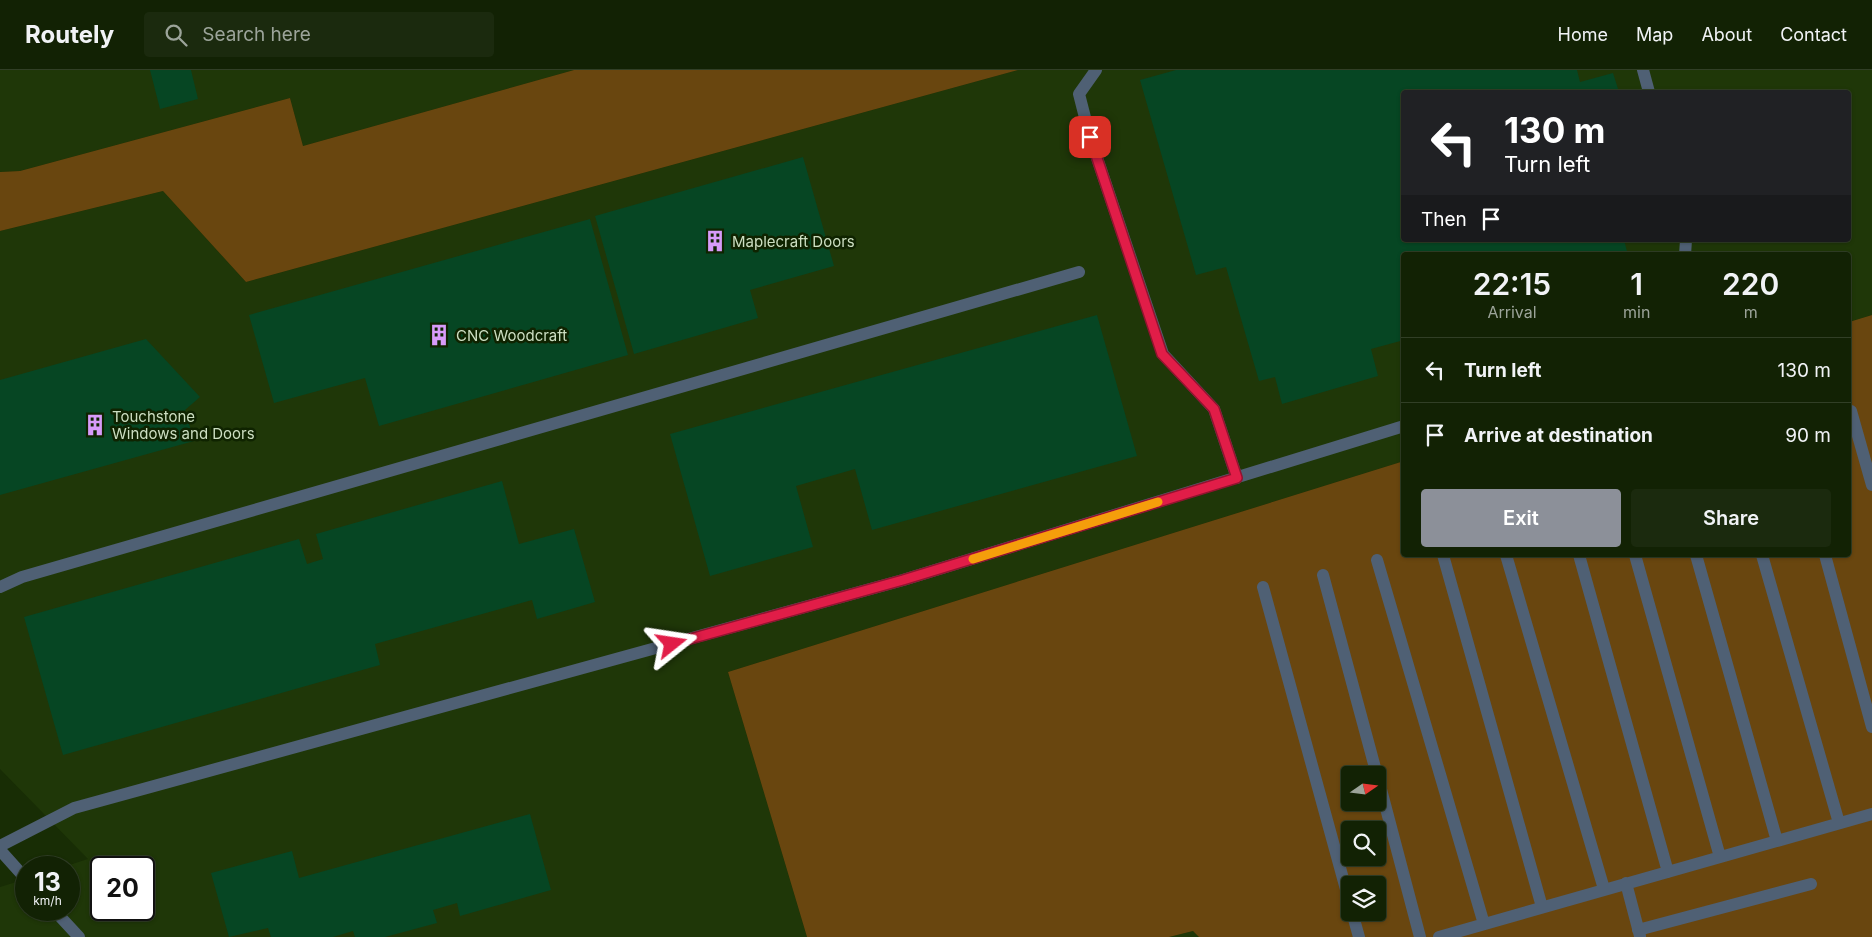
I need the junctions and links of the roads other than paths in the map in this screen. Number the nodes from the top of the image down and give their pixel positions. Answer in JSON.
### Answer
{"nodes":[{"id":1,"x":1096,"y":70,"type":"edge"},
{"id":2,"x":1643,"y":70,"type":"edge"},
{"id":3,"x":1648,"y":90,"type":"edge"},
{"id":4,"x":1080,"y":272,"type":"dead end"},
{"id":5,"x":1851,"y":411,"type":"dead end"},
{"id":6,"x":1401,"y":427,"type":"edge"},
{"id":7,"x":1237,"y":478,"type":"junction"},
{"id":8,"x":1872,"y":485,"type":"edge"},
{"id":9,"x":1444,"y":557,"type":"edge"},
{"id":10,"x":1507,"y":557,"type":"edge"},
{"id":11,"x":1580,"y":557,"type":"edge"},
{"id":12,"x":1635,"y":557,"type":"edge"},
{"id":13,"x":1697,"y":557,"type":"edge"},
{"id":14,"x":1763,"y":557,"type":"edge"},
{"id":15,"x":1826,"y":557,"type":"edge"},
{"id":16,"x":1377,"y":560,"type":"dead end"},
{"id":17,"x":1322,"y":575,"type":"dead end"},
{"id":18,"x":0,"y":587,"type":"edge"},
{"id":19,"x":1263,"y":587,"type":"dead end"},
{"id":20,"x":1872,"y":727,"type":"edge"},
{"id":21,"x":1374,"y":766,"type":"edge"},
{"id":22,"x":1386,"y":810,"type":"edge"},
{"id":23,"x":1872,"y":814,"type":"edge"},
{"id":24,"x":1839,"y":824,"type":"junction"},
{"id":25,"x":1777,"y":841,"type":"junction"},
{"id":26,"x":0,"y":846,"type":"edge"},
{"id":27,"x":0,"y":850,"type":"edge"},
{"id":28,"x":1720,"y":857,"type":"junction"},
{"id":29,"x":15,"y":867,"type":"edge"},
{"id":30,"x":1668,"y":872,"type":"junction"},
{"id":31,"x":1342,"y":876,"type":"edge"},
{"id":32,"x":1626,"y":883,"type":"junction"},
{"id":33,"x":1811,"y":884,"type":"dead end"},
{"id":34,"x":1604,"y":890,"type":"junction"},
{"id":35,"x":1542,"y":907,"type":"junction"},
{"id":36,"x":64,"y":921,"type":"edge"},
{"id":37,"x":1355,"y":921,"type":"edge"},
{"id":38,"x":1484,"y":924,"type":"junction"},
{"id":39,"x":1639,"y":934,"type":"edge"},
{"id":40,"x":79,"y":937,"type":"edge"},
{"id":41,"x":1359,"y":937,"type":"edge"},
{"id":42,"x":1420,"y":937,"type":"edge"},
{"id":43,"x":1439,"y":937,"type":"edge"}],
"edges":[{"from":1,"to":7,"type":"street"},
{"from":2,"to":3,"type":"street"},
{"from":4,"to":18,"type":"street"},
{"from":5,"to":8,"type":"street"},
{"from":6,"to":7,"type":"street"},
{"from":7,"to":26,"type":"street"},
{"from":9,"to":35,"type":"street"},
{"from":10,"to":34,"type":"street"},
{"from":11,"to":30,"type":"street"},
{"from":12,"to":28,"type":"street"},
{"from":13,"to":25,"type":"street"},
{"from":14,"to":24,"type":"street"},
{"from":15,"to":20,"type":"street"},
{"from":16,"to":38,"type":"street"},
{"from":17,"to":21,"type":"street"},
{"from":19,"to":31,"type":"street"},
{"from":22,"to":42,"type":"street"},
{"from":23,"to":24,"type":"street"},
{"from":24,"to":25,"type":"street"},
{"from":25,"to":28,"type":"street"},
{"from":27,"to":29,"type":"street"},
{"from":28,"to":30,"type":"street"},
{"from":30,"to":32,"type":"street"},
{"from":32,"to":34,"type":"street"},
{"from":32,"to":39,"type":"street"},
{"from":33,"to":39,"type":"street"},
{"from":34,"to":35,"type":"street"},
{"from":35,"to":38,"type":"street"},
{"from":36,"to":40,"type":"street"},
{"from":37,"to":41,"type":"street"},
{"from":38,"to":43,"type":"street"}]}
